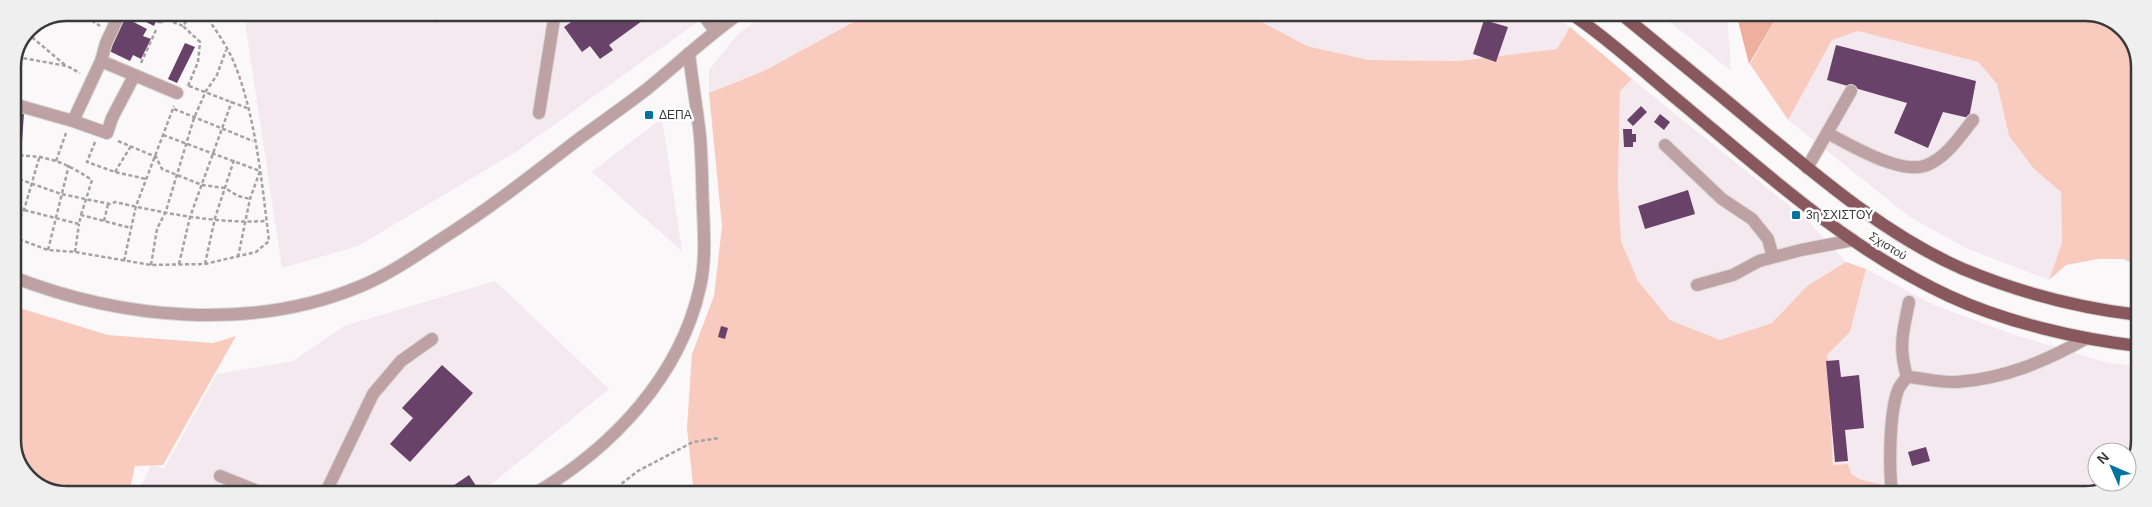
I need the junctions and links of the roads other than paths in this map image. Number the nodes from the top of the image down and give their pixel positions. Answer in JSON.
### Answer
{"nodes":[{"id":1,"x":116,"y":21,"type":"edge"},
{"id":2,"x":554,"y":21,"type":"edge"},
{"id":3,"x":708,"y":21,"type":"edge"},
{"id":4,"x":729,"y":21,"type":"edge"},
{"id":5,"x":1580,"y":21,"type":"edge"},
{"id":6,"x":1630,"y":21,"type":"edge"},
{"id":7,"x":715,"y":31,"type":"junction"},
{"id":8,"x":689,"y":53,"type":"junction"},
{"id":9,"x":101,"y":60,"type":"junction"},
{"id":10,"x":134,"y":76,"type":"junction"},
{"id":11,"x":1851,"y":92,"type":"dead end"},
{"id":12,"x":177,"y":93,"type":"road end"},
{"id":13,"x":21,"y":107,"type":"edge"},
{"id":14,"x":539,"y":113,"type":"dead end"},
{"id":15,"x":1973,"y":120,"type":"dead end"},
{"id":16,"x":71,"y":125,"type":"junction"},
{"id":17,"x":1827,"y":133,"type":"junction"},
{"id":18,"x":1665,"y":145,"type":"dead end"},
{"id":19,"x":1807,"y":168,"type":"junction"},
{"id":20,"x":1853,"y":240,"type":"junction"},
{"id":21,"x":1773,"y":257,"type":"junction"},
{"id":22,"x":21,"y":280,"type":"edge"},
{"id":23,"x":1698,"y":285,"type":"dead end"},
{"id":24,"x":1909,"y":302,"type":"dead end"},
{"id":25,"x":2131,"y":313,"type":"edge"},
{"id":26,"x":2087,"y":338,"type":"junction"},
{"id":27,"x":432,"y":339,"type":"dead end"},
{"id":28,"x":2131,"y":345,"type":"edge"},
{"id":29,"x":1907,"y":377,"type":"junction"},
{"id":30,"x":220,"y":476,"type":"dead end"},
{"id":31,"x":243,"y":486,"type":"edge"},
{"id":32,"x":329,"y":486,"type":"edge"},
{"id":33,"x":547,"y":486,"type":"edge"},
{"id":34,"x":1891,"y":486,"type":"edge"}],
"edges":[{"from":1,"to":9,"type":"street"},
{"from":2,"to":14,"type":"street"},
{"from":3,"to":7,"type":"street"},
{"from":4,"to":7,"type":"street"},
{"from":5,"to":20,"type":"main road","name":"Σχιστού"},
{"from":6,"to":19,"type":"main road","name":"Σχιστού"},
{"from":7,"to":8,"type":"street"},
{"from":8,"to":22,"type":"street"},
{"from":8,"to":33,"type":"street"},
{"from":9,"to":10,"type":"street"},
{"from":9,"to":16,"type":"street"},
{"from":10,"to":12,"type":"street"},
{"from":10,"to":16,"type":"street"},
{"from":11,"to":17,"type":"street"},
{"from":13,"to":16,"type":"street"},
{"from":15,"to":17,"type":"street"},
{"from":17,"to":19,"type":"street"},
{"from":18,"to":21,"type":"street"},
{"from":19,"to":25,"type":"main road","name":"Σχιστού"},
{"from":20,"to":21,"type":"street"},
{"from":20,"to":26,"type":"main road","name":"Σχιστού"},
{"from":21,"to":23,"type":"street"},
{"from":24,"to":29,"type":"street"},
{"from":26,"to":28,"type":"main road","name":"Σχιστού"},
{"from":26,"to":29,"type":"street"},
{"from":27,"to":32,"type":"street"},
{"from":29,"to":34,"type":"street"},
{"from":30,"to":31,"type":"street"}]}
